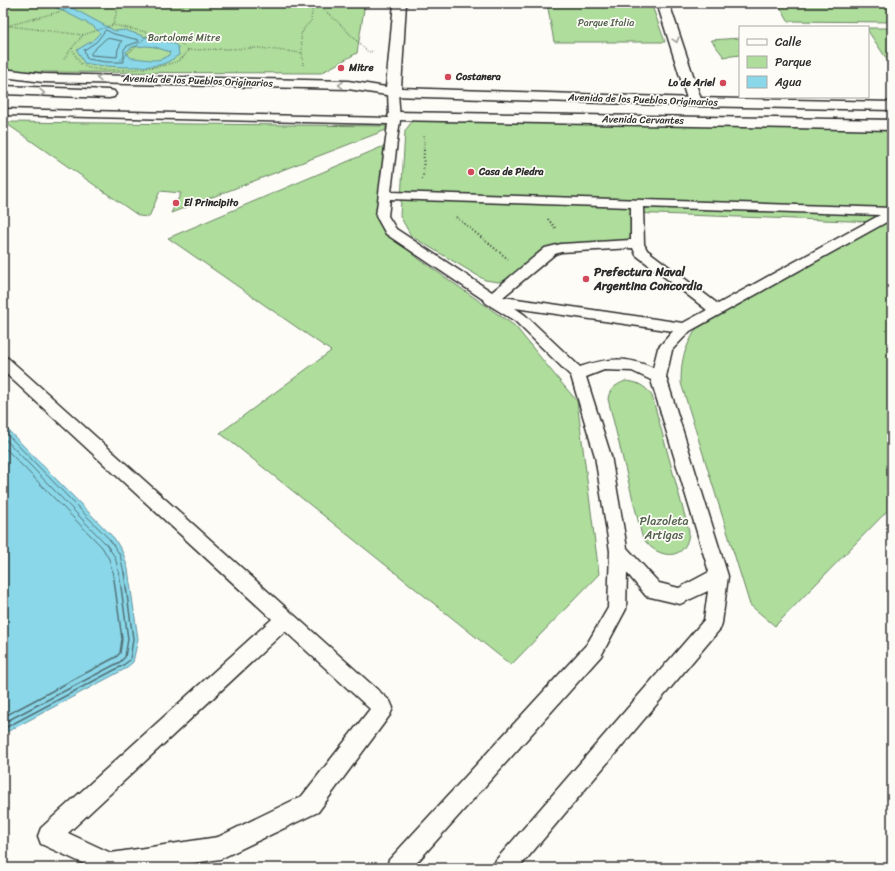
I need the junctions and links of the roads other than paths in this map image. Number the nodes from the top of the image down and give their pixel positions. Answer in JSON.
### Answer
{"nodes":[{"id":1,"x":400,"y":3,"type":"edge"},
{"id":2,"x":664,"y":3,"type":"edge"},
{"id":3,"x":3,"y":73,"type":"edge"},
{"id":4,"x":3,"y":90,"type":"edge"},
{"id":5,"x":393,"y":92,"type":"junction"},
{"id":6,"x":120,"y":94,"type":"dead end"},
{"id":7,"x":341,"y":99,"type":"dead end"},
{"id":8,"x":695,"y":102,"type":"junction"},
{"id":9,"x":892,"y":106,"type":"edge"},
{"id":10,"x":3,"y":112,"type":"edge"},
{"id":11,"x":395,"y":118,"type":"junction"},
{"id":12,"x":892,"y":125,"type":"edge"},
{"id":13,"x":386,"y":195,"type":"junction"},
{"id":14,"x":637,"y":204,"type":"junction"},
{"id":15,"x":892,"y":213,"type":"edge"},
{"id":16,"x":638,"y":244,"type":"junction"},
{"id":17,"x":491,"y":300,"type":"junction"},
{"id":18,"x":717,"y":310,"type":"junction"},
{"id":19,"x":685,"y":328,"type":"junction"},
{"id":20,"x":3,"y":362,"type":"edge"},
{"id":21,"x":578,"y":374,"type":"junction"},
{"id":22,"x":658,"y":377,"type":"junction"},
{"id":23,"x":619,"y":551,"type":"junction"},
{"id":24,"x":719,"y":576,"type":"junction"},
{"id":25,"x":285,"y":619,"type":"junction"},
{"id":26,"x":397,"y":868,"type":"edge"},
{"id":27,"x":504,"y":868,"type":"edge"}],
"edges":[{"from":1,"to":5,"type":"street"},
{"from":2,"to":8,"type":"street","one_way":true},
{"from":5,"to":3,"type":"street","name":"Avenida de los Pueblos Originarios","one_way":true},
{"from":4,"to":6,"type":"street","name":"Avenida de los Pueblos Originarios","one_way":true},
{"from":5,"to":7,"type":"street","name":"Avenida de los Pueblos Originarios"},
{"from":5,"to":8,"type":"street","name":"Avenida de los Pueblos Originarios"},
{"from":5,"to":11,"type":"lane"},
{"from":8,"to":9,"type":"street","name":"Avenida de los Pueblos Originarios"},
{"from":10,"to":11,"type":"lane"},
{"from":11,"to":12,"type":"street","name":"Avenida Cervantes"},
{"from":11,"to":13,"type":"lane"},
{"from":13,"to":14,"type":"lane"},
{"from":13,"to":17,"type":"lane"},
{"from":14,"to":15,"type":"lane"},
{"from":14,"to":16,"type":"lane"},
{"from":15,"to":18,"type":"lane"},
{"from":16,"to":17,"type":"lane"},
{"from":16,"to":18,"type":"lane"},
{"from":17,"to":19,"type":"lane"},
{"from":17,"to":21,"type":"lane"},
{"from":18,"to":19,"type":"lane"},
{"from":19,"to":22,"type":"lane"},
{"from":20,"to":25,"type":"lane"},
{"from":21,"to":22,"type":"lane"},
{"from":21,"to":23,"type":"lane"},
{"from":22,"to":24,"type":"lane"},
{"from":23,"to":24,"type":"lane"},
{"from":23,"to":26,"type":"lane"},
{"from":24,"to":27,"type":"lane"},
{"from":25,"to":25,"type":"lane"}]}
